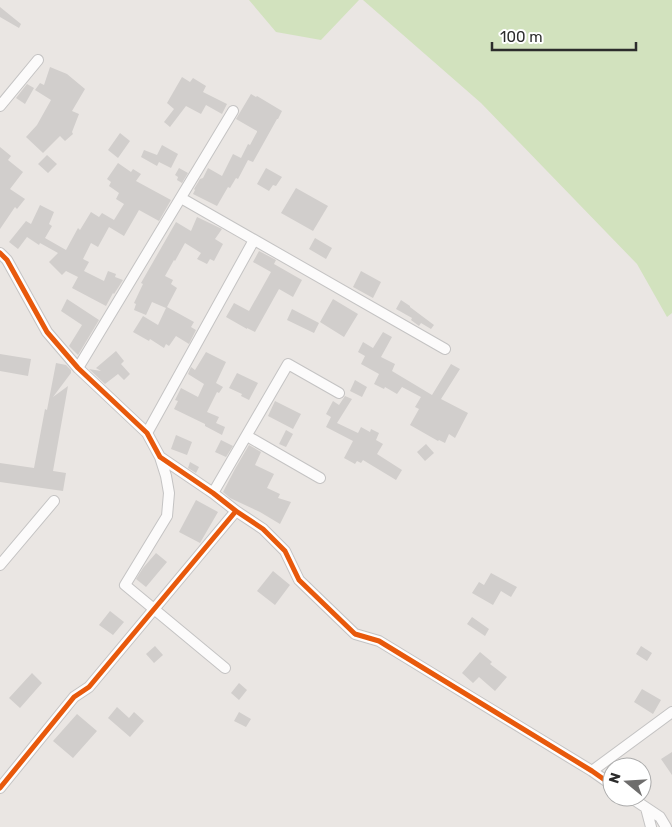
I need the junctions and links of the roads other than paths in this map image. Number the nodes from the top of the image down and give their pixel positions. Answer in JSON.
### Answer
{"nodes":[{"id":1,"x":38,"y":60,"type":"dead end"},
{"id":2,"x":0,"y":106,"type":"edge"},
{"id":3,"x":233,"y":111,"type":"dead end"},
{"id":4,"x":181,"y":198,"type":"junction"},
{"id":5,"x":254,"y":240,"type":"junction"},
{"id":6,"x":0,"y":253,"type":"edge"},
{"id":7,"x":445,"y":349,"type":"dead end"},
{"id":8,"x":78,"y":368,"type":"junction"},
{"id":9,"x":338,"y":393,"type":"dead end"},
{"id":10,"x":147,"y":433,"type":"junction"},
{"id":11,"x":246,"y":436,"type":"junction"},
{"id":12,"x":160,"y":457,"type":"junction"},
{"id":13,"x":320,"y":478,"type":"dead end"},
{"id":14,"x":213,"y":493,"type":"junction"},
{"id":15,"x":54,"y":501,"type":"dead end"},
{"id":16,"x":236,"y":511,"type":"junction"},
{"id":17,"x":0,"y":565,"type":"edge"},
{"id":18,"x":154,"y":609,"type":"junction"},
{"id":19,"x":225,"y":668,"type":"dead end"},
{"id":20,"x":672,"y":712,"type":"edge"},
{"id":21,"x":592,"y":771,"type":"junction"},
{"id":22,"x":602,"y":778,"type":"edge"},
{"id":23,"x":0,"y":788,"type":"edge"},
{"id":24,"x":646,"y":808,"type":"joint"},
{"id":25,"x":651,"y":827,"type":"edge"},
{"id":26,"x":666,"y":827,"type":"edge"}],
"edges":[{"from":1,"to":2,"type":"street"},
{"from":3,"to":4,"type":"street"},
{"from":4,"to":5,"type":"street"},
{"from":4,"to":8,"type":"street"},
{"from":5,"to":7,"type":"street"},
{"from":5,"to":10,"type":"street"},
{"from":6,"to":8,"type":"street"},
{"from":8,"to":10,"type":"street"},
{"from":9,"to":11,"type":"street"},
{"from":10,"to":12,"type":"street"},
{"from":11,"to":13,"type":"street"},
{"from":11,"to":14,"type":"street"},
{"from":12,"to":14,"type":"street"},
{"from":12,"to":18,"type":"street"},
{"from":14,"to":16,"type":"street"},
{"from":15,"to":17,"type":"street"},
{"from":16,"to":18,"type":"street"},
{"from":16,"to":21,"type":"street"},
{"from":18,"to":19,"type":"street"},
{"from":18,"to":23,"type":"street"},
{"from":20,"to":21,"type":"street"},
{"from":21,"to":22,"type":"street"},
{"from":24,"to":25,"type":"street"},
{"from":24,"to":26,"type":"street"}]}
